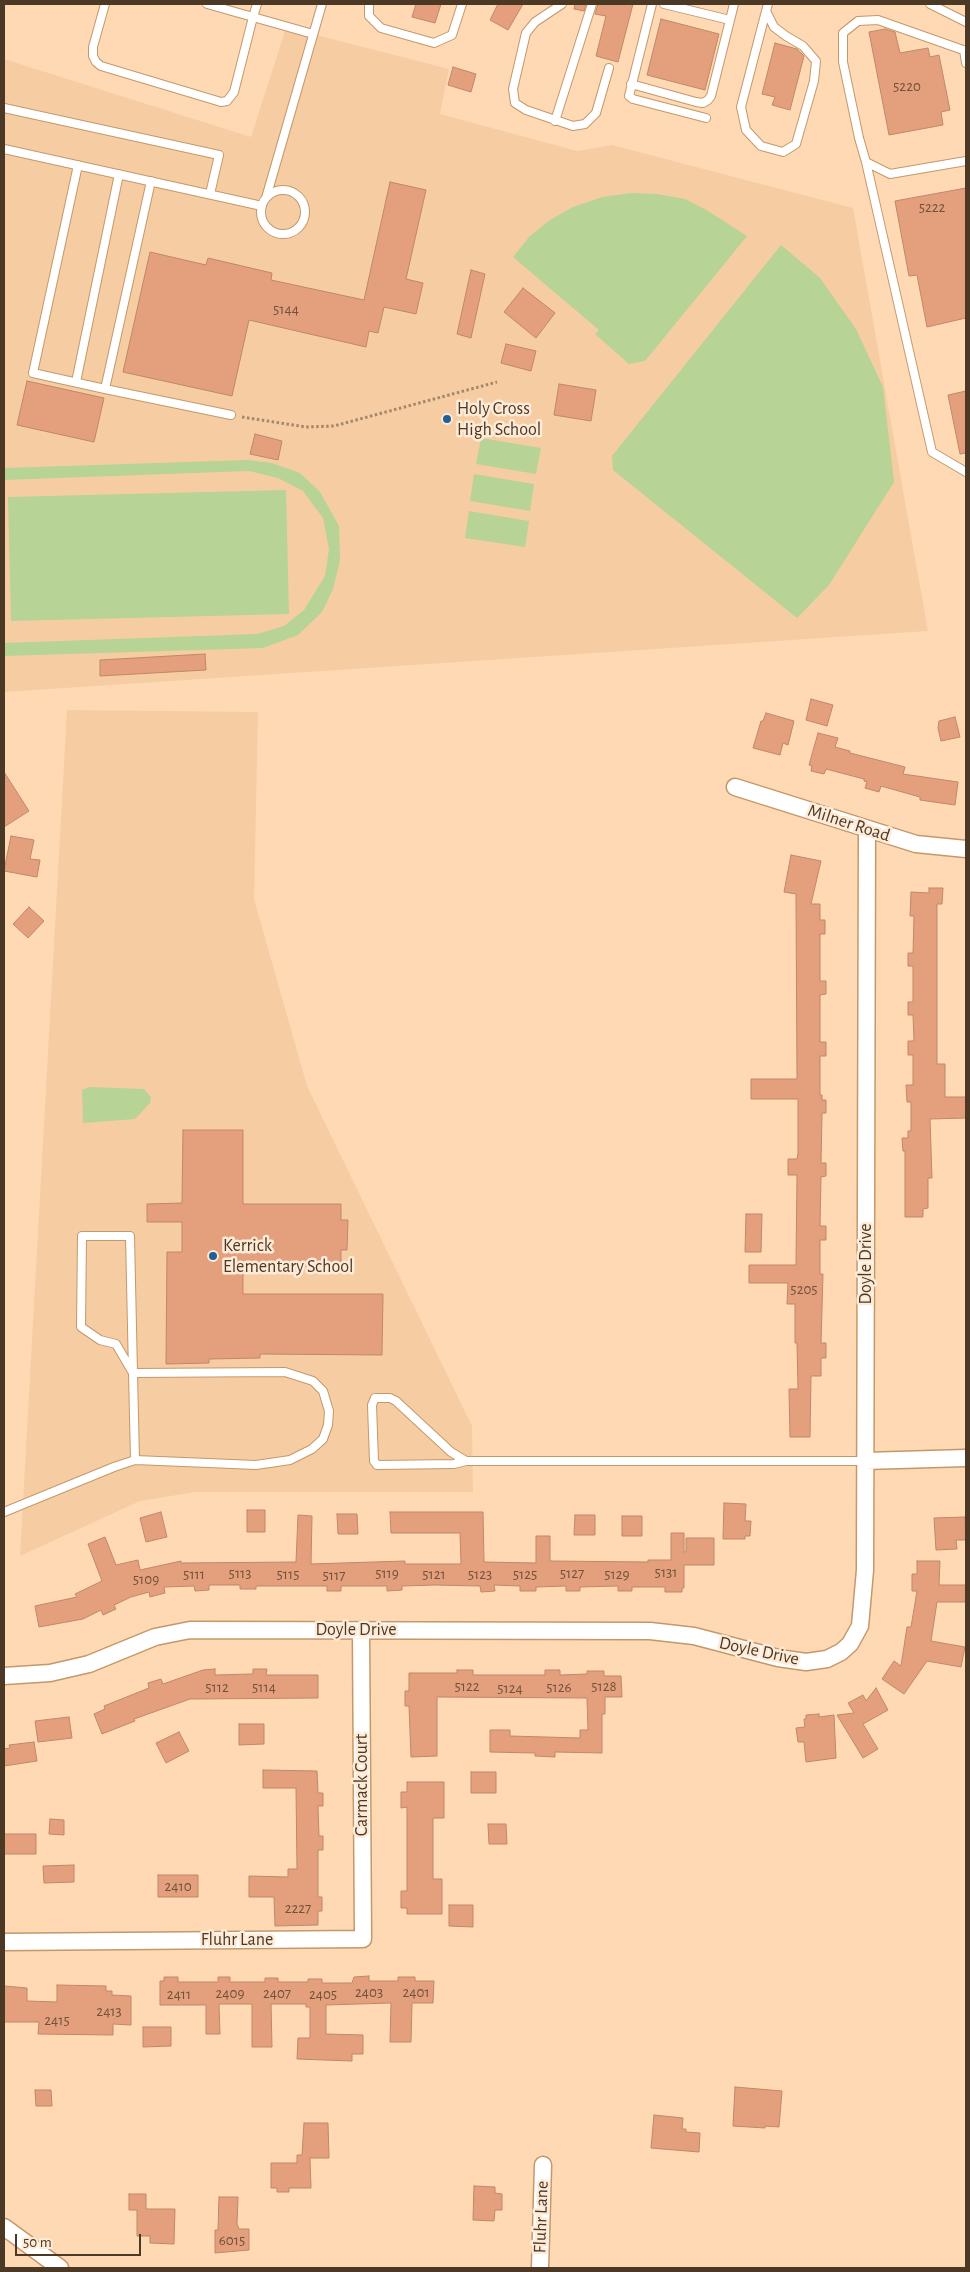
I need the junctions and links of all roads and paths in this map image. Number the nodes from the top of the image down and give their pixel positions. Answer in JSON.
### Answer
{"nodes":[{"id":1,"x":105,"y":4,"type":"edge"},
{"id":2,"x":207,"y":4,"type":"edge"},
{"id":3,"x":256,"y":4,"type":"edge"},
{"id":4,"x":322,"y":4,"type":"edge"},
{"id":5,"x":369,"y":4,"type":"edge"},
{"id":6,"x":462,"y":4,"type":"edge"},
{"id":7,"x":562,"y":4,"type":"edge"},
{"id":8,"x":592,"y":4,"type":"edge"},
{"id":9,"x":652,"y":4,"type":"edge"},
{"id":10,"x":664,"y":4,"type":"edge"},
{"id":11,"x":734,"y":4,"type":"edge"},
{"id":12,"x":930,"y":4,"type":"edge"},
{"id":13,"x":767,"y":8,"type":"edge"},
{"id":14,"x":253,"y":17,"type":"junction"},
{"id":15,"x":730,"y":20,"type":"junction"},
{"id":16,"x":966,"y":22,"type":"edge"},
{"id":17,"x":313,"y":34,"type":"junction"},
{"id":18,"x":965,"y":51,"type":"edge"},
{"id":19,"x":966,"y":63,"type":"edge"},
{"id":20,"x":608,"y":68,"type":"dead end"},
{"id":21,"x":631,"y":84,"type":"junction"},
{"id":22,"x":4,"y":108,"type":"edge"},
{"id":23,"x":706,"y":118,"type":"dead end"},
{"id":24,"x":555,"y":120,"type":"junction"},
{"id":25,"x":4,"y":149,"type":"edge"},
{"id":26,"x":966,"y":161,"type":"edge"},
{"id":27,"x":866,"y":162,"type":"junction"},
{"id":28,"x":78,"y":165,"type":"junction"},
{"id":29,"x":119,"y":174,"type":"junction"},
{"id":30,"x":151,"y":181,"type":"junction"},
{"id":31,"x":210,"y":194,"type":"junction"},
{"id":32,"x":266,"y":198,"type":"junction"},
{"id":33,"x":262,"y":206,"type":"junction"},
{"id":34,"x":76,"y":382,"type":"junction"},
{"id":35,"x":497,"y":382,"type":"dead end"},
{"id":36,"x":105,"y":389,"type":"junction"},
{"id":37,"x":231,"y":415,"type":"joint"},
{"id":38,"x":966,"y":472,"type":"edge"},
{"id":39,"x":734,"y":787,"type":"dead end"},
{"id":40,"x":868,"y":829,"type":"junction"},
{"id":41,"x":966,"y":849,"type":"edge"},
{"id":42,"x":133,"y":1373,"type":"junction"},
{"id":43,"x":966,"y":1458,"type":"edge"},
{"id":44,"x":134,"y":1460,"type":"junction"},
{"id":45,"x":865,"y":1460,"type":"junction"},
{"id":46,"x":466,"y":1461,"type":"junction"},
{"id":47,"x":4,"y":1512,"type":"edge"},
{"id":48,"x":362,"y":1630,"type":"junction"},
{"id":49,"x":4,"y":1676,"type":"edge"},
{"id":50,"x":363,"y":1939,"type":"joint"},
{"id":51,"x":4,"y":1942,"type":"edge"},
{"id":52,"x":543,"y":2165,"type":"dead end"},
{"id":53,"x":4,"y":2227,"type":"edge"},
{"id":54,"x":60,"y":2268,"type":"edge"},
{"id":55,"x":540,"y":2268,"type":"edge"}],
"edges":[{"from":1,"to":14,"type":"lane"},
{"from":2,"to":14,"type":"lane"},
{"from":3,"to":14,"type":"lane"},
{"from":4,"to":17,"type":"lane"},
{"from":5,"to":6,"type":"lane"},
{"from":7,"to":24,"type":"lane"},
{"from":8,"to":24,"type":"lane"},
{"from":9,"to":21,"type":"lane"},
{"from":10,"to":15,"type":"lane"},
{"from":11,"to":15,"type":"lane"},
{"from":12,"to":16,"type":"lane"},
{"from":13,"to":13,"type":"lane"},
{"from":14,"to":17,"type":"lane"},
{"from":15,"to":21,"type":"lane"},
{"from":17,"to":32,"type":"lane"},
{"from":18,"to":19,"type":"lane"},
{"from":18,"to":27,"type":"lane"},
{"from":20,"to":24,"type":"lane"},
{"from":21,"to":23,"type":"lane"},
{"from":22,"to":31,"type":"lane"},
{"from":25,"to":28,"type":"lane"},
{"from":26,"to":27,"type":"lane"},
{"from":27,"to":38,"type":"lane"},
{"from":28,"to":29,"type":"lane"},
{"from":28,"to":34,"type":"lane"},
{"from":29,"to":30,"type":"lane"},
{"from":29,"to":34,"type":"lane"},
{"from":30,"to":31,"type":"lane"},
{"from":30,"to":36,"type":"lane"},
{"from":31,"to":33,"type":"lane"},
{"from":32,"to":33,"type":"lane"},
{"from":32,"to":33,"type":"lane"},
{"from":34,"to":36,"type":"lane"},
{"from":35,"to":37,"type":"path"},
{"from":36,"to":37,"type":"lane"},
{"from":39,"to":40,"type":"street","name":"Milner Road"},
{"from":40,"to":41,"type":"street","name":"Milner Road"},
{"from":40,"to":45,"type":"street","name":"Doyle Drive"},
{"from":42,"to":42,"type":"lane"},
{"from":42,"to":44,"type":"lane"},
{"from":42,"to":44,"type":"lane"},
{"from":43,"to":45,"type":"street"},
{"from":44,"to":47,"type":"lane"},
{"from":45,"to":46,"type":"lane"},
{"from":45,"to":48,"type":"street","name":"Doyle Drive"},
{"from":46,"to":46,"type":"lane"},
{"from":48,"to":49,"type":"street","name":"Doyle Drive"},
{"from":48,"to":50,"type":"street","name":"Carmack Court"},
{"from":50,"to":51,"type":"street","name":"Fluhr Lane"},
{"from":52,"to":55,"type":"street","name":"Fluhr Lane"},
{"from":53,"to":54,"type":"street"}]}
